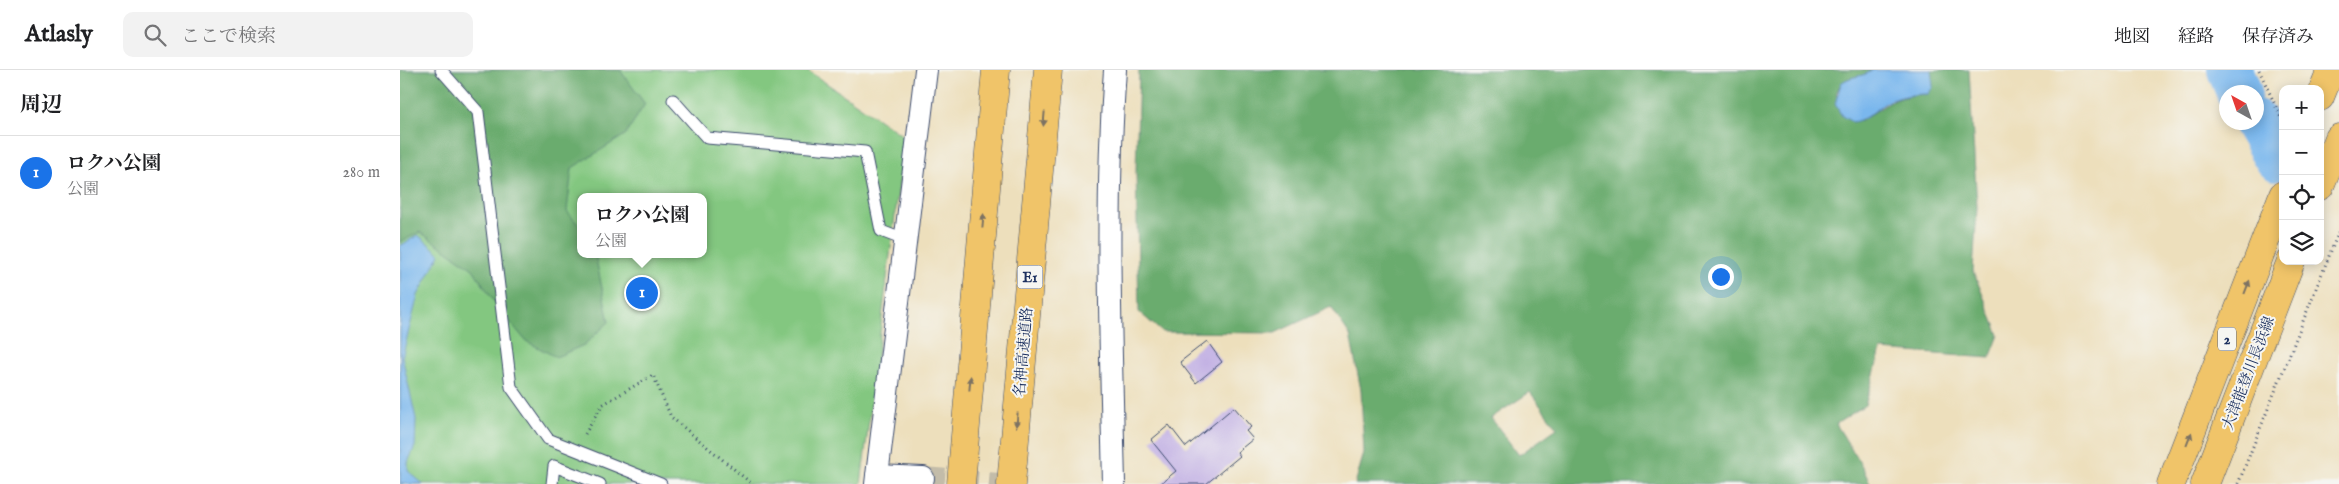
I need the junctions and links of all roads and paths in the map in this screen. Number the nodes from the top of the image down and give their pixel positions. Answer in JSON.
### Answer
{"nodes":[{"id":1,"x":441,"y":70,"type":"edge"},
{"id":2,"x":926,"y":70,"type":"edge"},
{"id":3,"x":996,"y":70,"type":"edge"},
{"id":4,"x":1048,"y":70,"type":"edge"},
{"id":5,"x":1115,"y":70,"type":"edge"},
{"id":6,"x":2259,"y":70,"type":"edge"},
{"id":7,"x":2331,"y":70,"type":"edge"},
{"id":8,"x":2324,"y":88,"type":"edge"},
{"id":9,"x":673,"y":100,"type":"dead end"},
{"id":10,"x":2279,"y":113,"type":"edge"},
{"id":11,"x":2339,"y":138,"type":"edge"},
{"id":12,"x":2324,"y":176,"type":"edge"},
{"id":13,"x":2279,"y":205,"type":"edge"},
{"id":14,"x":2339,"y":231,"type":"edge"},
{"id":15,"x":907,"y":241,"type":"junction"},
{"id":16,"x":2289,"y":265,"type":"edge"},
{"id":17,"x":576,"y":450,"type":"junction"},
{"id":18,"x":923,"y":478,"type":"tunnel mouth"},
{"id":19,"x":877,"y":480,"type":"edge"},
{"id":20,"x":552,"y":484,"type":"edge"},
{"id":21,"x":600,"y":484,"type":"edge"},
{"id":22,"x":662,"y":484,"type":"edge"},
{"id":23,"x":752,"y":484,"type":"edge"},
{"id":24,"x":961,"y":484,"type":"edge"},
{"id":25,"x":1011,"y":484,"type":"edge"},
{"id":26,"x":1114,"y":484,"type":"edge"},
{"id":27,"x":2171,"y":484,"type":"edge"},
{"id":28,"x":2205,"y":484,"type":"edge"},
{"id":29,"x":2238,"y":484,"type":"edge"}],
"edges":[{"from":1,"to":17,"type":"lane"},
{"from":2,"to":15,"type":"street"},
{"from":24,"to":3,"type":"main road","one_way":true},
{"from":4,"to":25,"type":"main road","name":"名神高速道路","number":"E1","one_way":true},
{"from":5,"to":26,"type":"street"},
{"from":6,"to":10,"type":"path"},
{"from":7,"to":8,"type":"main road"},
{"from":9,"to":15,"type":"lane"},
{"from":11,"to":12,"type":"main road"},
{"from":27,"to":13,"type":"main road","number":"2","one_way":true},
{"from":14,"to":29,"type":"path"},
{"from":15,"to":19,"type":"street"},
{"from":16,"to":28,"type":"main road","name":"大津能登川長浜線","number":"2"},
{"from":17,"to":22,"type":"lane"},
{"from":17,"to":23,"type":"path"},
{"from":18,"to":19,"type":"street"},
{"from":20,"to":21,"type":"lane"}]}
